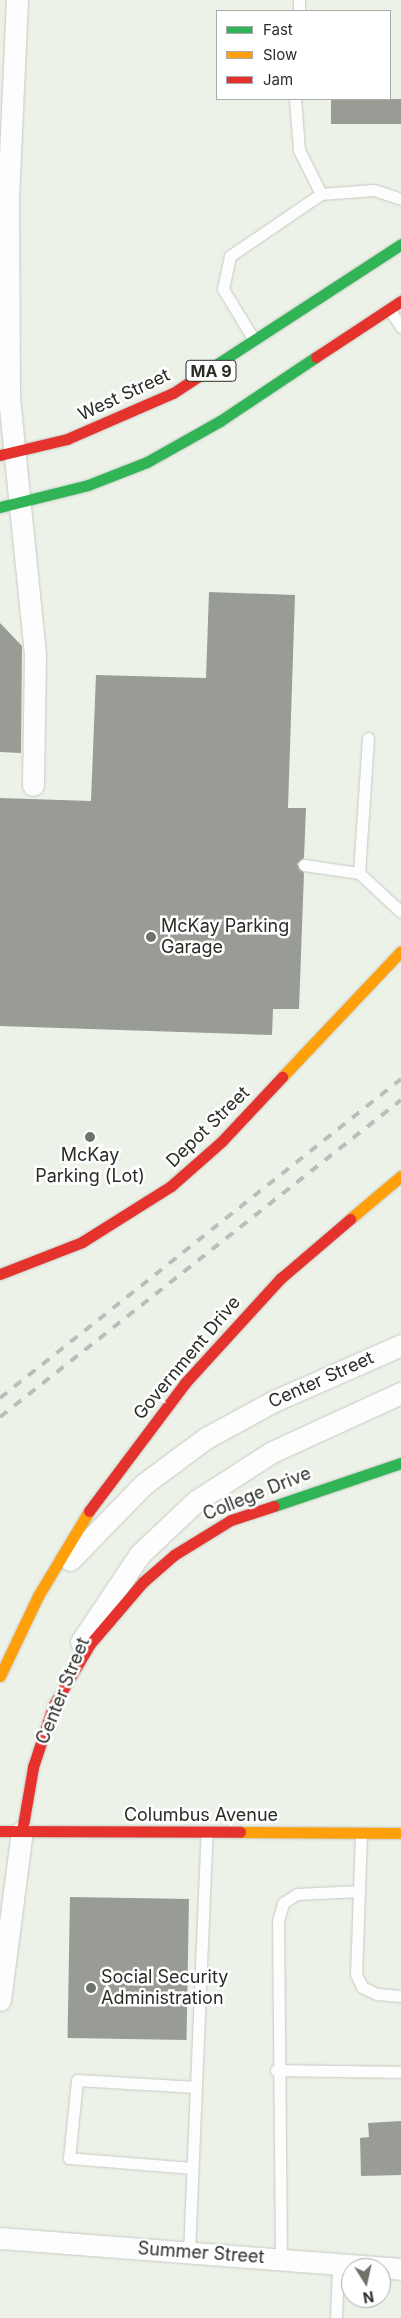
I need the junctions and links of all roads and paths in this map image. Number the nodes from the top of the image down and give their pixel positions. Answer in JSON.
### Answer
{"nodes":[{"id":1,"x":18,"y":0,"type":"edge"},
{"id":2,"x":295,"y":100,"type":"edge"},
{"id":3,"x":322,"y":194,"type":"junction"},
{"id":4,"x":401,"y":199,"type":"edge"},
{"id":5,"x":401,"y":244,"type":"edge"},
{"id":6,"x":401,"y":302,"type":"edge"},
{"id":7,"x":389,"y":309,"type":"junction"},
{"id":8,"x":401,"y":327,"type":"edge"},
{"id":9,"x":255,"y":342,"type":"junction"},
{"id":10,"x":8,"y":454,"type":"edge"},
{"id":11,"x":22,"y":503,"type":"junction"},
{"id":12,"x":0,"y":507,"type":"edge"},
{"id":13,"x":368,"y":738,"type":"dead end"},
{"id":14,"x":33,"y":785,"type":"dead end"},
{"id":15,"x":304,"y":865,"type":"dead end"},
{"id":16,"x":359,"y":873,"type":"junction"},
{"id":17,"x":401,"y":912,"type":"edge"},
{"id":18,"x":401,"y":951,"type":"edge"},
{"id":19,"x":401,"y":1176,"type":"edge"},
{"id":20,"x":0,"y":1274,"type":"edge"},
{"id":21,"x":401,"y":1345,"type":"edge"},
{"id":22,"x":401,"y":1393,"type":"edge"},
{"id":23,"x":401,"y":1463,"type":"edge"},
{"id":24,"x":38,"y":1596,"type":"junction"},
{"id":25,"x":0,"y":1676,"type":"edge"},
{"id":26,"x":53,"y":1706,"type":"junction"},
{"id":27,"x":0,"y":1831,"type":"edge"},
{"id":28,"x":22,"y":1831,"type":"junction"},
{"id":29,"x":207,"y":1832,"type":"junction"},
{"id":30,"x":361,"y":1832,"type":"junction"},
{"id":31,"x":401,"y":1833,"type":"edge"},
{"id":32,"x":359,"y":1891,"type":"junction"},
{"id":33,"x":401,"y":1996,"type":"edge"},
{"id":34,"x":0,"y":2000,"type":"edge"},
{"id":35,"x":276,"y":2070,"type":"junction"},
{"id":36,"x":401,"y":2072,"type":"edge"},
{"id":37,"x":196,"y":2087,"type":"junction"},
{"id":38,"x":192,"y":2168,"type":"junction"},
{"id":39,"x":0,"y":2238,"type":"edge"},
{"id":40,"x":189,"y":2253,"type":"junction"},
{"id":41,"x":281,"y":2260,"type":"junction"},
{"id":42,"x":338,"y":2266,"type":"junction"},
{"id":43,"x":401,"y":2269,"type":"edge"},
{"id":44,"x":336,"y":2318,"type":"edge"}],
"edges":[{"from":1,"to":10,"type":"street"},
{"from":2,"to":3,"type":"lane"},
{"from":3,"to":4,"type":"lane"},
{"from":3,"to":9,"type":"lane"},
{"from":5,"to":9,"type":"main road","name":"West Street","number":"MA 9"},
{"from":6,"to":7,"type":"main road","number":"MA 9"},
{"from":7,"to":8,"type":"lane"},
{"from":7,"to":11,"type":"main road","number":"MA 9"},
{"from":9,"to":10,"type":"main road","name":"West Street","number":"MA 9"},
{"from":10,"to":11,"type":"street"},
{"from":11,"to":12,"type":"main road","number":"MA 9"},
{"from":11,"to":14,"type":"street"},
{"from":13,"to":16,"type":"lane"},
{"from":15,"to":16,"type":"lane"},
{"from":16,"to":17,"type":"lane"},
{"from":18,"to":20,"type":"main road","name":"Depot Street"},
{"from":19,"to":24,"type":"main road","name":"Government Drive"},
{"from":21,"to":24,"type":"street","name":"Center Street"},
{"from":22,"to":26,"type":"street","name":"Center Street"},
{"from":23,"to":26,"type":"main road","name":"College Drive"},
{"from":24,"to":25,"type":"main road","name":"Center Street"},
{"from":26,"to":28,"type":"main road","name":"Center Street"},
{"from":27,"to":28,"type":"main road","name":"Columbus Avenue"},
{"from":28,"to":29,"type":"main road","name":"Columbus Avenue"},
{"from":28,"to":34,"type":"street","name":"Center Street"},
{"from":29,"to":30,"type":"main road","name":"Columbus Avenue"},
{"from":29,"to":37,"type":"lane"},
{"from":30,"to":31,"type":"main road","name":"Columbus Avenue"},
{"from":30,"to":32,"type":"lane"},
{"from":32,"to":33,"type":"lane"},
{"from":32,"to":35,"type":"lane"},
{"from":35,"to":36,"type":"lane"},
{"from":35,"to":41,"type":"lane"},
{"from":37,"to":38,"type":"lane"},
{"from":37,"to":38,"type":"lane"},
{"from":38,"to":40,"type":"lane"},
{"from":39,"to":40,"type":"street","name":"Summer Street"},
{"from":40,"to":41,"type":"street","name":"Summer Street"},
{"from":41,"to":42,"type":"street","name":"Summer Street"},
{"from":42,"to":43,"type":"street","name":"Summer Street"},
{"from":42,"to":44,"type":"lane"}]}
